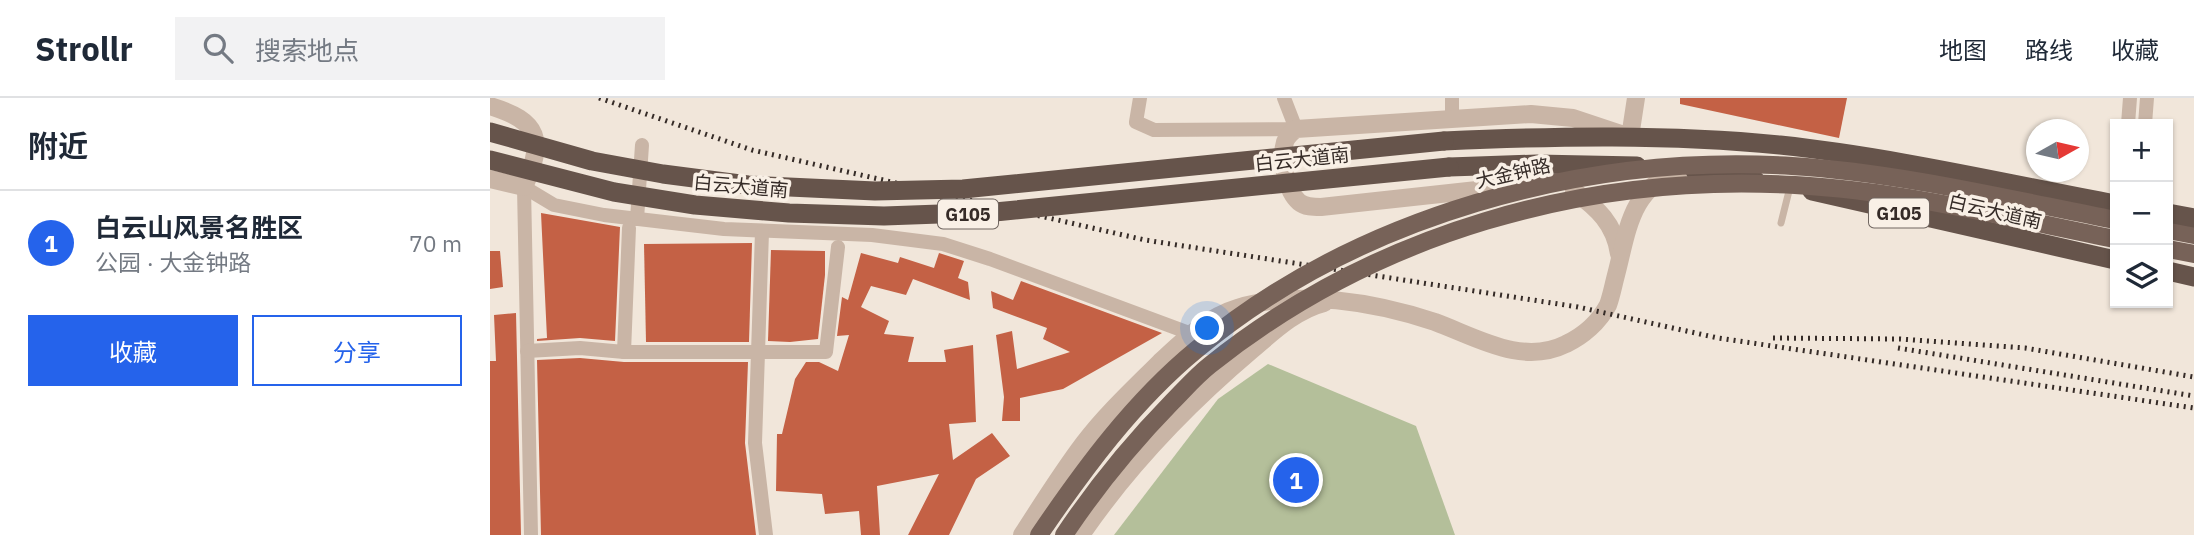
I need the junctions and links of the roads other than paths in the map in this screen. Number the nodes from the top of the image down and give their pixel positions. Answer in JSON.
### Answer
{"nodes":[{"id":1,"x":1140,"y":98,"type":"edge"},
{"id":2,"x":1284,"y":98,"type":"edge"},
{"id":3,"x":1452,"y":98,"type":"edge"},
{"id":4,"x":1636,"y":98,"type":"edge"},
{"id":5,"x":2130,"y":98,"type":"edge"},
{"id":6,"x":2147,"y":98,"type":"edge"},
{"id":7,"x":490,"y":106,"type":"edge"},
{"id":8,"x":1452,"y":118,"type":"junction"},
{"id":9,"x":2128,"y":119,"type":"edge"},
{"id":10,"x":2145,"y":119,"type":"edge"},
{"id":11,"x":1296,"y":128,"type":"junction"},
{"id":12,"x":490,"y":132,"type":"edge"},
{"id":13,"x":1630,"y":137,"type":"junction"},
{"id":14,"x":642,"y":145,"type":"dead end"},
{"id":15,"x":490,"y":160,"type":"edge"},
{"id":16,"x":1683,"y":169,"type":"junction"},
{"id":17,"x":490,"y":179,"type":"edge"},
{"id":18,"x":1560,"y":181,"type":"junction"},
{"id":19,"x":523,"y":187,"type":"junction"},
{"id":20,"x":1790,"y":187,"type":"junction"},
{"id":21,"x":2110,"y":203,"type":"edge"},
{"id":22,"x":2173,"y":214,"type":"edge"},
{"id":23,"x":2194,"y":218,"type":"edge"},
{"id":24,"x":2110,"y":219,"type":"edge"},
{"id":25,"x":633,"y":223,"type":"junction"},
{"id":26,"x":1782,"y":223,"type":"dead end"},
{"id":27,"x":2173,"y":231,"type":"edge"},
{"id":28,"x":762,"y":232,"type":"junction"},
{"id":29,"x":2194,"y":235,"type":"edge"},
{"id":30,"x":2110,"y":238,"type":"edge"},
{"id":31,"x":838,"y":247,"type":"dead end"},
{"id":32,"x":2173,"y":250,"type":"edge"},
{"id":33,"x":2194,"y":254,"type":"edge"},
{"id":34,"x":1620,"y":259,"type":"junction"},
{"id":35,"x":2110,"y":259,"type":"edge"},
{"id":36,"x":2173,"y":272,"type":"edge"},
{"id":37,"x":2194,"y":277,"type":"edge"},
{"id":38,"x":1337,"y":300,"type":"junction"},
{"id":39,"x":1192,"y":334,"type":"junction"},
{"id":40,"x":760,"y":350,"type":"junction"},
{"id":41,"x":527,"y":351,"type":"junction"},
{"id":42,"x":624,"y":352,"type":"junction"},
{"id":43,"x":531,"y":535,"type":"edge"},
{"id":44,"x":766,"y":535,"type":"edge"},
{"id":45,"x":1022,"y":535,"type":"edge"},
{"id":46,"x":1039,"y":535,"type":"edge"},
{"id":47,"x":1064,"y":535,"type":"edge"},
{"id":48,"x":1080,"y":535,"type":"edge"}],
"edges":[{"from":1,"to":11,"type":"street"},
{"from":2,"to":11,"type":"street"},
{"from":3,"to":8,"type":"street"},
{"from":4,"to":13,"type":"street"},
{"from":5,"to":9,"type":"street"},
{"from":6,"to":10,"type":"street"},
{"from":7,"to":19,"type":"street"},
{"from":8,"to":11,"type":"street"},
{"from":8,"to":13,"type":"street"},
{"from":11,"to":18,"type":"street"},
{"from":12,"to":13,"type":"highway","name":"白云大道南","number":"G105","bridge":true},
{"from":13,"to":21,"type":"highway","name":"白云大道南","number":"G105"},
{"from":14,"to":25,"type":"street"},
{"from":15,"to":16,"type":"highway","name":"白云大道南","number":"G105","bridge":true},
{"from":16,"to":18,"type":"street"},
{"from":16,"to":20,"type":"highway","name":"白云大道南","number":"G105"},
{"from":16,"to":34,"type":"street"},
{"from":17,"to":19,"type":"street"},
{"from":18,"to":34,"type":"street"},
{"from":19,"to":25,"type":"street"},
{"from":19,"to":41,"type":"street"},
{"from":20,"to":26,"type":"lane"},
{"from":20,"to":35,"type":"highway","name":"白云大道南","number":"G105"},
{"from":22,"to":23,"type":"highway"},
{"from":24,"to":46,"type":"main road","name":"大金钟路","bridge":true},
{"from":25,"to":28,"type":"street"},
{"from":25,"to":42,"type":"street"},
{"from":27,"to":29,"type":"main road"},
{"from":28,"to":39,"type":"street"},
{"from":28,"to":40,"type":"street"},
{"from":30,"to":47,"type":"main road","name":"大金钟路","bridge":true},
{"from":31,"to":40,"type":"street"},
{"from":32,"to":33,"type":"main road"},
{"from":34,"to":38,"type":"street"},
{"from":36,"to":37,"type":"highway"},
{"from":38,"to":39,"type":"street"},
{"from":38,"to":48,"type":"street"},
{"from":39,"to":45,"type":"street"},
{"from":40,"to":42,"type":"street"},
{"from":40,"to":44,"type":"street"},
{"from":41,"to":42,"type":"street"},
{"from":41,"to":43,"type":"street"}]}
